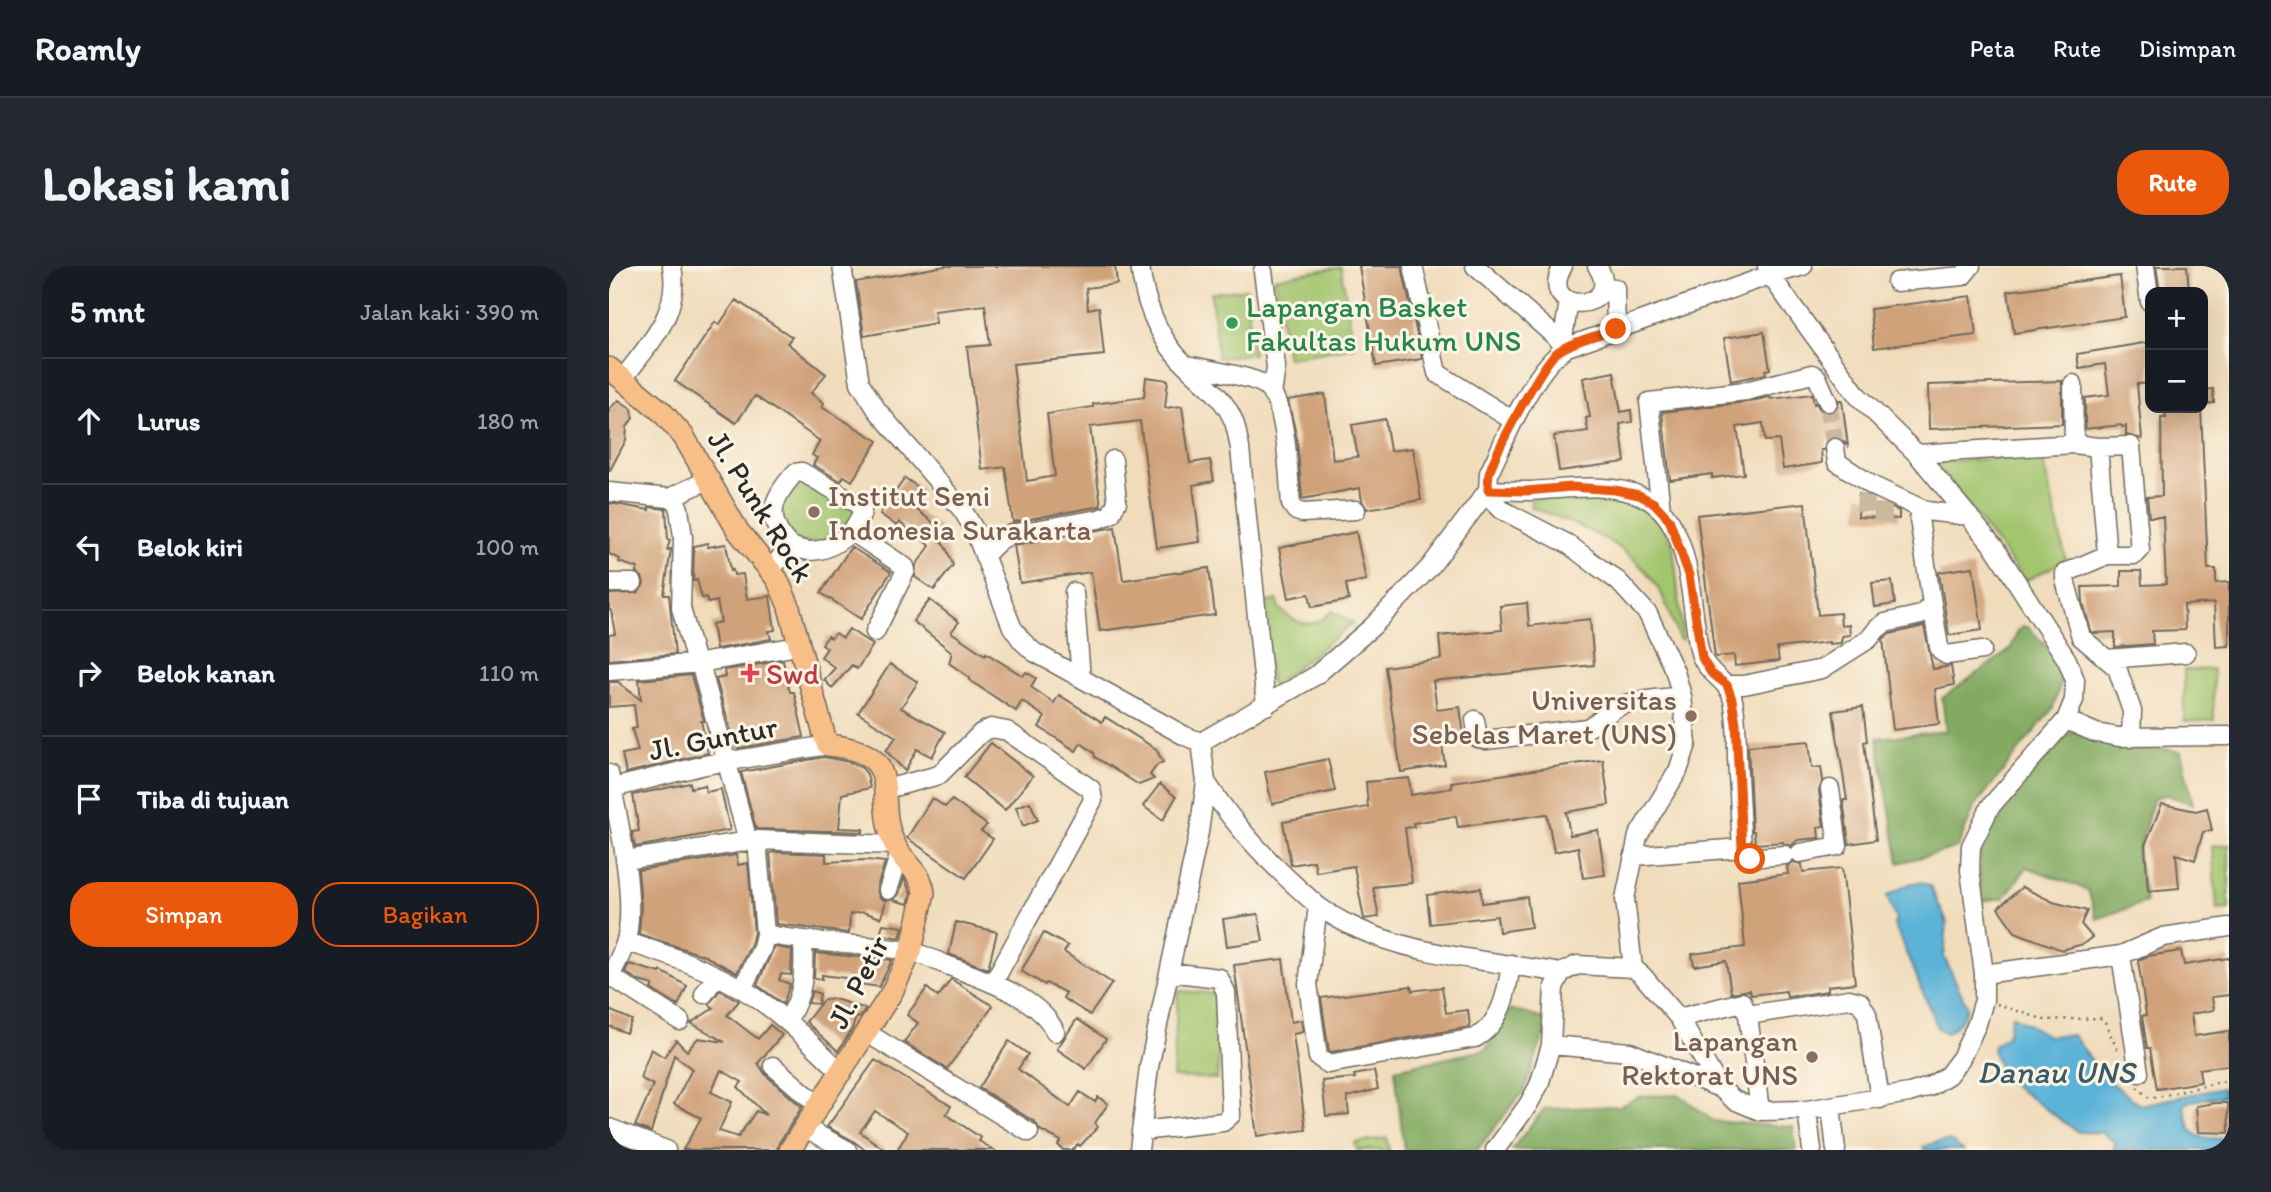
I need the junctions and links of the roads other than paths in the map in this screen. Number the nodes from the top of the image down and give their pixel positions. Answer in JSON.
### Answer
{"nodes":[{"id":1,"x":672,"y":266,"type":"edge"},
{"id":2,"x":842,"y":266,"type":"edge"},
{"id":3,"x":1140,"y":266,"type":"edge"},
{"id":4,"x":1413,"y":266,"type":"edge"},
{"id":5,"x":1475,"y":266,"type":"edge"},
{"id":6,"x":1563,"y":266,"type":"edge"},
{"id":7,"x":1597,"y":266,"type":"edge"},
{"id":8,"x":1803,"y":266,"type":"edge"},
{"id":9,"x":1971,"y":266,"type":"edge"},
{"id":10,"x":2145,"y":266,"type":"edge"},
{"id":11,"x":1768,"y":270,"type":"edge"},
{"id":12,"x":1263,"y":271,"type":"dead end"},
{"id":13,"x":1896,"y":282,"type":"dead end"},
{"id":14,"x":1603,"y":286,"type":"junction"},
{"id":15,"x":2148,"y":287,"type":"edge"},
{"id":16,"x":1421,"y":300,"type":"dead end"},
{"id":17,"x":1569,"y":301,"type":"junction"},
{"id":18,"x":1425,"y":319,"type":"dead end"},
{"id":19,"x":1616,"y":329,"type":"junction"},
{"id":20,"x":1564,"y":345,"type":"junction"},
{"id":21,"x":1186,"y":365,"type":"junction"},
{"id":22,"x":616,"y":374,"type":"edge"},
{"id":23,"x":2073,"y":384,"type":"dead end"},
{"id":24,"x":1272,"y":394,"type":"junction"},
{"id":25,"x":1828,"y":402,"type":"tunnel mouth"},
{"id":26,"x":1514,"y":421,"type":"junction"},
{"id":27,"x":2074,"y":444,"type":"junction"},
{"id":28,"x":2098,"y":447,"type":"junction"},
{"id":29,"x":1835,"y":448,"type":"tunnel mouth"},
{"id":30,"x":1917,"y":454,"type":"junction"},
{"id":31,"x":1113,"y":460,"type":"dead end"},
{"id":32,"x":710,"y":479,"type":"junction"},
{"id":33,"x":1488,"y":490,"type":"junction"},
{"id":34,"x":609,"y":492,"type":"edge"},
{"id":35,"x":675,"y":498,"type":"junction"},
{"id":36,"x":1356,"y":510,"type":"dead end"},
{"id":37,"x":1661,"y":510,"type":"junction"},
{"id":38,"x":1926,"y":511,"type":"junction"},
{"id":39,"x":1969,"y":516,"type":"junction"},
{"id":40,"x":851,"y":531,"type":"junction"},
{"id":41,"x":789,"y":545,"type":"junction"},
{"id":42,"x":2107,"y":555,"type":"junction"},
{"id":43,"x":984,"y":556,"type":"junction"},
{"id":44,"x":771,"y":571,"type":"junction"},
{"id":45,"x":609,"y":583,"type":"edge"},
{"id":46,"x":633,"y":583,"type":"dead end"},
{"id":47,"x":1074,"y":592,"type":"dead end"},
{"id":48,"x":1932,"y":604,"type":"junction"},
{"id":49,"x":875,"y":632,"type":"dead end"},
{"id":50,"x":798,"y":646,"type":"junction"},
{"id":51,"x":1983,"y":650,"type":"dead end"},
{"id":52,"x":2186,"y":653,"type":"dead end"},
{"id":53,"x":2106,"y":659,"type":"junction"},
{"id":54,"x":698,"y":663,"type":"junction"},
{"id":55,"x":609,"y":671,"type":"edge"},
{"id":56,"x":1080,"y":678,"type":"junction"},
{"id":57,"x":1727,"y":685,"type":"junction"},
{"id":58,"x":1682,"y":696,"type":"junction"},
{"id":59,"x":1266,"y":706,"type":"junction"},
{"id":60,"x":1475,"y":720,"type":"dead end"},
{"id":61,"x":2066,"y":720,"type":"junction"},
{"id":62,"x":2229,"y":736,"type":"edge"},
{"id":63,"x":2131,"y":738,"type":"junction"},
{"id":64,"x":1201,"y":742,"type":"junction"},
{"id":65,"x":828,"y":745,"type":"junction"},
{"id":66,"x":728,"y":761,"type":"junction"},
{"id":67,"x":1206,"y":782,"type":"junction"},
{"id":68,"x":610,"y":783,"type":"edge"},
{"id":69,"x":885,"y":789,"type":"junction"},
{"id":70,"x":1831,"y":789,"type":"dead end"},
{"id":71,"x":752,"y":840,"type":"junction"},
{"id":72,"x":1742,"y":848,"type":"junction"},
{"id":73,"x":897,"y":849,"type":"junction"},
{"id":74,"x":1634,"y":856,"type":"junction"},
{"id":75,"x":625,"y":860,"type":"junction"},
{"id":76,"x":888,"y":890,"type":"dead end"},
{"id":77,"x":1318,"y":906,"type":"junction"},
{"id":78,"x":2229,"y":927,"type":"edge"},
{"id":79,"x":765,"y":934,"type":"junction"},
{"id":80,"x":803,"y":941,"type":"junction"},
{"id":81,"x":626,"y":942,"type":"junction"},
{"id":82,"x":911,"y":951,"type":"junction"},
{"id":83,"x":2121,"y":955,"type":"junction"},
{"id":84,"x":1511,"y":964,"type":"junction"},
{"id":85,"x":1633,"y":968,"type":"junction"},
{"id":86,"x":1169,"y":972,"type":"junction"},
{"id":87,"x":1561,"y":973,"type":"junction"},
{"id":88,"x":1984,"y":974,"type":"junction"},
{"id":89,"x":716,"y":976,"type":"junction"},
{"id":90,"x":609,"y":977,"type":"edge"},
{"id":91,"x":993,"y":983,"type":"junction"},
{"id":92,"x":743,"y":989,"type":"junction"},
{"id":93,"x":704,"y":994,"type":"dead end"},
{"id":94,"x":1748,"y":1015,"type":"junction"},
{"id":95,"x":1679,"y":1018,"type":"junction"},
{"id":96,"x":680,"y":1021,"type":"dead end"},
{"id":97,"x":787,"y":1021,"type":"junction"},
{"id":98,"x":1055,"y":1032,"type":"dead end"},
{"id":99,"x":867,"y":1033,"type":"junction"},
{"id":100,"x":1551,"y":1045,"type":"junction"},
{"id":101,"x":773,"y":1066,"type":"dead end"},
{"id":102,"x":842,"y":1073,"type":"junction"},
{"id":103,"x":2136,"y":1079,"type":"road end"},
{"id":104,"x":1720,"y":1088,"type":"junction"},
{"id":105,"x":1879,"y":1099,"type":"junction"},
{"id":106,"x":820,"y":1106,"type":"junction"},
{"id":107,"x":1831,"y":1106,"type":"junction"},
{"id":108,"x":1807,"y":1110,"type":"junction"},
{"id":109,"x":1760,"y":1111,"type":"junction"},
{"id":110,"x":609,"y":1128,"type":"edge"},
{"id":111,"x":805,"y":1128,"type":"junction"},
{"id":112,"x":1029,"y":1132,"type":"dead end"},
{"id":113,"x":1141,"y":1132,"type":"junction"},
{"id":114,"x":1835,"y":1143,"type":"edge"},
{"id":115,"x":1811,"y":1144,"type":"edge"},
{"id":116,"x":666,"y":1150,"type":"edge"},
{"id":117,"x":790,"y":1150,"type":"edge"},
{"id":118,"x":847,"y":1150,"type":"edge"},
{"id":119,"x":1139,"y":1150,"type":"edge"},
{"id":120,"x":1495,"y":1150,"type":"edge"}],
"edges":[{"from":1,"to":22,"type":"street"},
{"from":2,"to":43,"type":"street"},
{"from":3,"to":21,"type":"street"},
{"from":4,"to":16,"type":"street"},
{"from":5,"to":20,"type":"street"},
{"from":6,"to":17,"type":"street"},
{"from":7,"to":14,"type":"street"},
{"from":8,"to":11,"type":"street"},
{"from":9,"to":13,"type":"street"},
{"from":10,"to":15,"type":"street"},
{"from":11,"to":19,"type":"street"},
{"from":11,"to":30,"type":"street"},
{"from":12,"to":24,"type":"street"},
{"from":14,"to":17,"type":"street"},
{"from":14,"to":19,"type":"street"},
{"from":17,"to":20,"type":"street"},
{"from":18,"to":26,"type":"street"},
{"from":19,"to":20,"type":"street"},
{"from":20,"to":26,"type":"street"},
{"from":21,"to":24,"type":"street"},
{"from":21,"to":59,"type":"street"},
{"from":22,"to":32,"type":"main road","name":"Jl. Punk Rock"},
{"from":23,"to":27,"type":"street"},
{"from":24,"to":36,"type":"street"},
{"from":25,"to":37,"type":"street"},
{"from":26,"to":33,"type":"street"},
{"from":27,"to":28,"type":"street"},
{"from":27,"to":30,"type":"street"},
{"from":28,"to":42,"type":"street"},
{"from":28,"to":42,"type":"street"},
{"from":29,"to":38,"type":"street"},
{"from":30,"to":39,"type":"street"},
{"from":31,"to":43,"type":"street"},
{"from":32,"to":35,"type":"street"},
{"from":32,"to":44,"type":"main road","name":"Jl. Punk Rock"},
{"from":33,"to":37,"type":"street"},
{"from":33,"to":58,"type":"street"},
{"from":33,"to":59,"type":"street"},
{"from":34,"to":35,"type":"street"},
{"from":35,"to":54,"type":"street"},
{"from":37,"to":57,"type":"street"},
{"from":38,"to":39,"type":"street"},
{"from":38,"to":48,"type":"street"},
{"from":39,"to":61,"type":"street"},
{"from":40,"to":41,"type":"street"},
{"from":40,"to":41,"type":"street"},
{"from":40,"to":49,"type":"street"},
{"from":41,"to":44,"type":"street"},
{"from":42,"to":53,"type":"street"},
{"from":43,"to":56,"type":"street"},
{"from":44,"to":50,"type":"main road","name":"Jl. Punk Rock"},
{"from":45,"to":46,"type":"street"},
{"from":47,"to":56,"type":"street"},
{"from":48,"to":51,"type":"street"},
{"from":48,"to":57,"type":"street"},
{"from":50,"to":54,"type":"street"},
{"from":50,"to":65,"type":"main road","name":"Jl. Punk Rock"},
{"from":52,"to":53,"type":"street"},
{"from":53,"to":63,"type":"street"},
{"from":54,"to":55,"type":"street"},
{"from":54,"to":66,"type":"street"},
{"from":56,"to":64,"type":"street"},
{"from":57,"to":72,"type":"street"},
{"from":58,"to":60,"type":"street"},
{"from":58,"to":74,"type":"street"},
{"from":59,"to":64,"type":"street"},
{"from":61,"to":63,"type":"street"},
{"from":61,"to":88,"type":"street"},
{"from":62,"to":63,"type":"street"},
{"from":64,"to":67,"type":"street"},
{"from":65,"to":66,"type":"street","name":"Jl. Guntur"},
{"from":65,"to":69,"type":"main road","name":"Jl. Petir"},
{"from":66,"to":68,"type":"street","name":"Jl. Guntur"},
{"from":66,"to":71,"type":"street"},
{"from":67,"to":77,"type":"street"},
{"from":67,"to":86,"type":"street"},
{"from":68,"to":75,"type":"street"},
{"from":69,"to":73,"type":"main road","name":"Jl. Petir"},
{"from":69,"to":91,"type":"street"},
{"from":70,"to":72,"type":"street"},
{"from":71,"to":73,"type":"street"},
{"from":71,"to":75,"type":"street"},
{"from":71,"to":79,"type":"street"},
{"from":72,"to":74,"type":"street"},
{"from":73,"to":76,"type":"street"},
{"from":73,"to":82,"type":"main road","name":"Jl. Petir"},
{"from":74,"to":85,"type":"street"},
{"from":75,"to":81,"type":"street"},
{"from":77,"to":84,"type":"street"},
{"from":77,"to":84,"type":"street"},
{"from":78,"to":83,"type":"street"},
{"from":79,"to":80,"type":"street"},
{"from":79,"to":92,"type":"street"},
{"from":80,"to":82,"type":"street"},
{"from":80,"to":97,"type":"street"},
{"from":81,"to":89,"type":"street"},
{"from":81,"to":90,"type":"street"},
{"from":82,"to":91,"type":"street"},
{"from":82,"to":99,"type":"main road","name":"Jl. Petir"},
{"from":83,"to":88,"type":"street"},
{"from":83,"to":103,"type":"street"},
{"from":84,"to":87,"type":"street"},
{"from":85,"to":87,"type":"street"},
{"from":85,"to":95,"type":"street"},
{"from":86,"to":113,"type":"street"},
{"from":86,"to":113,"type":"street"},
{"from":87,"to":100,"type":"street"},
{"from":88,"to":105,"type":"street"},
{"from":89,"to":92,"type":"street"},
{"from":89,"to":93,"type":"street"},
{"from":90,"to":96,"type":"street"},
{"from":91,"to":98,"type":"street"},
{"from":92,"to":97,"type":"street"},
{"from":94,"to":95,"type":"street"},
{"from":94,"to":105,"type":"street"},
{"from":94,"to":109,"type":"street"},
{"from":95,"to":104,"type":"street"},
{"from":97,"to":102,"type":"street"},
{"from":99,"to":102,"type":"main road","name":"Jl. Petir"},
{"from":99,"to":112,"type":"street"},
{"from":100,"to":104,"type":"street"},
{"from":100,"to":120,"type":"street"},
{"from":101,"to":106,"type":"street"},
{"from":102,"to":106,"type":"main road","name":"Jl. Petir"},
{"from":104,"to":109,"type":"street"},
{"from":105,"to":107,"type":"street"},
{"from":106,"to":111,"type":"main road","name":"Jl. Petir"},
{"from":107,"to":108,"type":"street"},
{"from":107,"to":114,"type":"street"},
{"from":108,"to":109,"type":"street"},
{"from":108,"to":115,"type":"street"},
{"from":110,"to":116,"type":"street"},
{"from":111,"to":117,"type":"main road","name":"Jl. Petir"},
{"from":111,"to":118,"type":"street"},
{"from":113,"to":119,"type":"street"}]}
